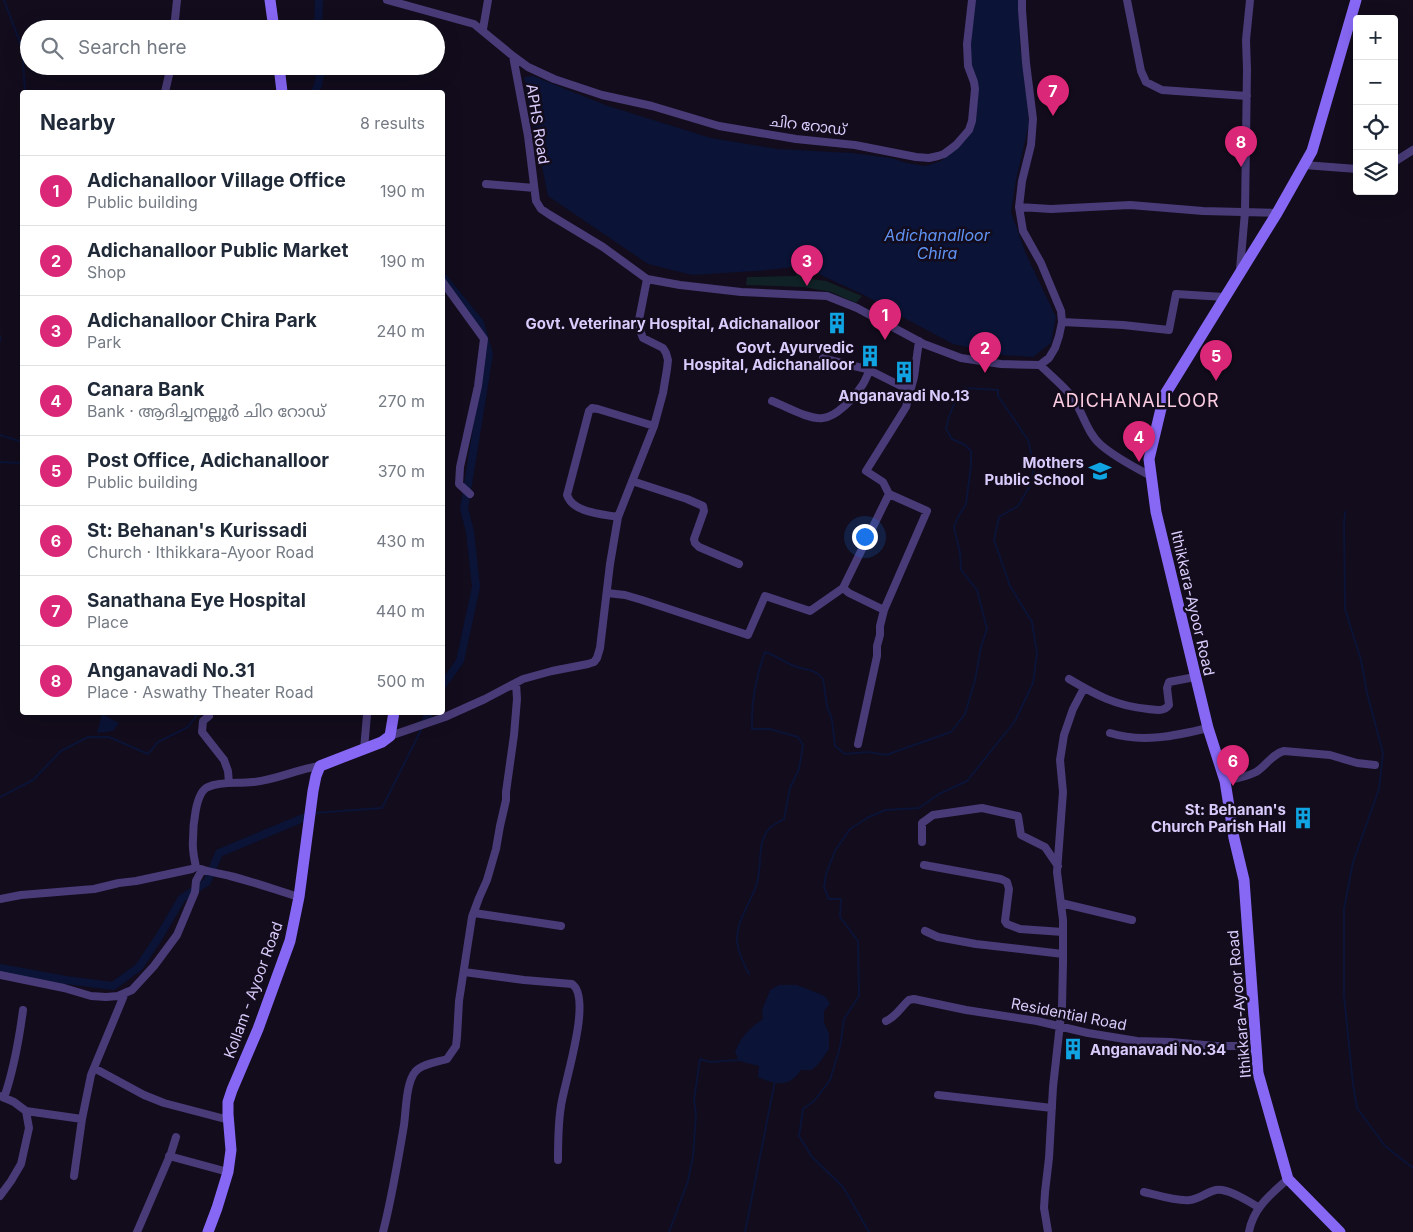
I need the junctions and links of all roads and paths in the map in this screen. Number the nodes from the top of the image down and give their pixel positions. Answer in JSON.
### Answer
{"nodes":[{"id":1,"x":177,"y":0,"type":"edge"},
{"id":2,"x":270,"y":0,"type":"edge"},
{"id":3,"x":387,"y":0,"type":"edge"},
{"id":4,"x":488,"y":0,"type":"edge"},
{"id":5,"x":972,"y":0,"type":"edge"},
{"id":6,"x":1022,"y":0,"type":"edge"},
{"id":7,"x":1126,"y":0,"type":"edge"},
{"id":8,"x":1250,"y":0,"type":"edge"},
{"id":9,"x":1356,"y":0,"type":"edge"},
{"id":10,"x":175,"y":20,"type":"edge"},
{"id":11,"x":273,"y":20,"type":"edge"},
{"id":12,"x":483,"y":30,"type":"junction"},
{"id":13,"x":513,"y":56,"type":"junction"},
{"id":14,"x":169,"y":75,"type":"edge"},
{"id":15,"x":280,"y":75,"type":"edge"},
{"id":16,"x":165,"y":90,"type":"edge"},
{"id":17,"x":282,"y":90,"type":"edge"},
{"id":18,"x":1247,"y":96,"type":"junction"},
{"id":19,"x":1413,"y":150,"type":"edge"},
{"id":20,"x":1398,"y":159,"type":"edge"},
{"id":21,"x":1304,"y":165,"type":"junction"},
{"id":22,"x":1353,"y":169,"type":"edge"},
{"id":23,"x":486,"y":184,"type":"dead end"},
{"id":24,"x":534,"y":188,"type":"junction"},
{"id":25,"x":1019,"y":207,"type":"junction"},
{"id":26,"x":1245,"y":212,"type":"junction"},
{"id":27,"x":1276,"y":213,"type":"junction"},
{"id":28,"x":1240,"y":271,"type":"junction"},
{"id":29,"x":647,"y":279,"type":"junction"},
{"id":30,"x":445,"y":285,"type":"edge"},
{"id":31,"x":1224,"y":297,"type":"junction"},
{"id":32,"x":1062,"y":322,"type":"junction"},
{"id":33,"x":919,"y":341,"type":"junction"},
{"id":34,"x":823,"y":358,"type":"dead end"},
{"id":35,"x":1040,"y":365,"type":"junction"},
{"id":36,"x":870,"y":370,"type":"junction"},
{"id":37,"x":911,"y":388,"type":"junction"},
{"id":38,"x":772,"y":401,"type":"dead end"},
{"id":39,"x":654,"y":426,"type":"junction"},
{"id":40,"x":1151,"y":476,"type":"junction"},
{"id":41,"x":632,"y":481,"type":"junction"},
{"id":42,"x":470,"y":494,"type":"dead end"},
{"id":43,"x":889,"y":494,"type":"junction"},
{"id":44,"x":618,"y":517,"type":"junction"},
{"id":45,"x":739,"y":564,"type":"dead end"},
{"id":46,"x":843,"y":588,"type":"junction"},
{"id":47,"x":607,"y":593,"type":"junction"},
{"id":48,"x":884,"y":610,"type":"junction"},
{"id":49,"x":1196,"y":677,"type":"junction"},
{"id":50,"x":1068,"y":679,"type":"dead end"},
{"id":51,"x":516,"y":683,"type":"junction"},
{"id":52,"x":1084,"y":688,"type":"junction"},
{"id":53,"x":367,"y":715,"type":"dead end"},
{"id":54,"x":394,"y":715,"type":"edge"},
{"id":55,"x":209,"y":716,"type":"dead end"},
{"id":56,"x":1208,"y":728,"type":"junction"},
{"id":57,"x":1110,"y":733,"type":"dead end"},
{"id":58,"x":390,"y":736,"type":"junction"},
{"id":59,"x":858,"y":744,"type":"dead end"},
{"id":60,"x":364,"y":749,"type":"junction"},
{"id":61,"x":1375,"y":765,"type":"dead end"},
{"id":62,"x":320,"y":766,"type":"junction"},
{"id":63,"x":1225,"y":781,"type":"junction"},
{"id":64,"x":229,"y":783,"type":"junction"},
{"id":65,"x":922,"y":842,"type":"dead end"},
{"id":66,"x":924,"y":865,"type":"dead end"},
{"id":67,"x":1058,"y":866,"type":"junction"},
{"id":68,"x":199,"y":869,"type":"junction"},
{"id":69,"x":299,"y":896,"type":"junction"},
{"id":70,"x":0,"y":899,"type":"edge"},
{"id":71,"x":1062,"y":903,"type":"junction"},
{"id":72,"x":474,"y":913,"type":"junction"},
{"id":73,"x":1132,"y":920,"type":"dead end"},
{"id":74,"x":561,"y":926,"type":"dead end"},
{"id":75,"x":925,"y":931,"type":"dead end"},
{"id":76,"x":1063,"y":932,"type":"junction"},
{"id":77,"x":1063,"y":954,"type":"junction"},
{"id":78,"x":464,"y":972,"type":"junction"},
{"id":79,"x":0,"y":975,"type":"edge"},
{"id":80,"x":125,"y":993,"type":"junction"},
{"id":81,"x":23,"y":1010,"type":"dead end"},
{"id":82,"x":886,"y":1021,"type":"dead end"},
{"id":83,"x":1060,"y":1027,"type":"junction"},
{"id":84,"x":1256,"y":1050,"type":"junction"},
{"id":85,"x":94,"y":1068,"type":"junction"},
{"id":86,"x":938,"y":1095,"type":"dead end"},
{"id":87,"x":2,"y":1097,"type":"edge"},
{"id":88,"x":1052,"y":1108,"type":"junction"},
{"id":89,"x":26,"y":1110,"type":"junction"},
{"id":90,"x":82,"y":1119,"type":"junction"},
{"id":91,"x":228,"y":1120,"type":"junction"},
{"id":92,"x":176,"y":1137,"type":"dead end"},
{"id":93,"x":169,"y":1156,"type":"junction"},
{"id":94,"x":558,"y":1160,"type":"dead end"},
{"id":95,"x":228,"y":1172,"type":"junction"},
{"id":96,"x":74,"y":1176,"type":"dead end"},
{"id":97,"x":1288,"y":1180,"type":"junction"},
{"id":98,"x":1144,"y":1192,"type":"dead end"},
{"id":99,"x":0,"y":1196,"type":"edge"},
{"id":100,"x":1258,"y":1207,"type":"junction"},
{"id":101,"x":1335,"y":1230,"type":"edge"},
{"id":102,"x":137,"y":1232,"type":"edge"},
{"id":103,"x":208,"y":1232,"type":"edge"},
{"id":104,"x":383,"y":1232,"type":"edge"},
{"id":105,"x":1048,"y":1232,"type":"edge"},
{"id":106,"x":1249,"y":1232,"type":"edge"}],
"edges":[{"from":1,"to":10,"type":"street"},
{"from":2,"to":11,"type":"main road"},
{"from":3,"to":12,"type":"street"},
{"from":4,"to":12,"type":"street"},
{"from":5,"to":13,"type":"street","name":"ചിറ റോഡ്"},
{"from":6,"to":25,"type":"street"},
{"from":7,"to":18,"type":"street"},
{"from":8,"to":18,"type":"street"},
{"from":9,"to":21,"type":"main road","name":"Ithikkara-Ayoor Road"},
{"from":12,"to":13,"type":"street"},
{"from":13,"to":24,"type":"street","name":"APHS Road"},
{"from":14,"to":16,"type":"street"},
{"from":15,"to":17,"type":"main road"},
{"from":18,"to":26,"type":"street"},
{"from":19,"to":20,"type":"street"},
{"from":21,"to":22,"type":"street"},
{"from":21,"to":27,"type":"main road","name":"Ithikkara-Ayoor Road"},
{"from":23,"to":24,"type":"street"},
{"from":24,"to":29,"type":"street","name":"APHS Road"},
{"from":25,"to":26,"type":"street"},
{"from":25,"to":32,"type":"street"},
{"from":26,"to":27,"type":"street"},
{"from":26,"to":28,"type":"street"},
{"from":27,"to":28,"type":"main road","name":"Ithikkara-Ayoor Road"},
{"from":28,"to":31,"type":"main road","name":"Ithikkara-Ayoor Road"},
{"from":29,"to":33,"type":"street"},
{"from":29,"to":39,"type":"street"},
{"from":30,"to":42,"type":"street"},
{"from":31,"to":32,"type":"street"},
{"from":31,"to":40,"type":"main road","name":"Ithikkara-Ayoor Road"},
{"from":32,"to":35,"type":"street"},
{"from":33,"to":35,"type":"street"},
{"from":33,"to":37,"type":"street"},
{"from":34,"to":36,"type":"street"},
{"from":35,"to":40,"type":"street"},
{"from":36,"to":37,"type":"street"},
{"from":36,"to":38,"type":"street"},
{"from":37,"to":43,"type":"street"},
{"from":39,"to":41,"type":"street"},
{"from":39,"to":44,"type":"street"},
{"from":40,"to":49,"type":"main road","name":"Ithikkara-Ayoor Road"},
{"from":41,"to":44,"type":"street"},
{"from":41,"to":45,"type":"street"},
{"from":43,"to":46,"type":"street"},
{"from":43,"to":48,"type":"street"},
{"from":44,"to":47,"type":"street"},
{"from":46,"to":47,"type":"street"},
{"from":46,"to":48,"type":"street"},
{"from":47,"to":51,"type":"street"},
{"from":48,"to":59,"type":"street"},
{"from":49,"to":52,"type":"street"},
{"from":49,"to":56,"type":"main road","name":"Ithikkara-Ayoor Road"},
{"from":50,"to":52,"type":"street"},
{"from":51,"to":58,"type":"street"},
{"from":51,"to":72,"type":"street"},
{"from":52,"to":67,"type":"street"},
{"from":53,"to":60,"type":"street"},
{"from":54,"to":58,"type":"main road"},
{"from":55,"to":64,"type":"street"},
{"from":56,"to":57,"type":"street"},
{"from":56,"to":63,"type":"main road","name":"Ithikkara-Ayoor Road"},
{"from":58,"to":60,"type":"main road"},
{"from":60,"to":62,"type":"main road"},
{"from":61,"to":63,"type":"street"},
{"from":62,"to":64,"type":"street"},
{"from":62,"to":69,"type":"main road","name":"Kollam - Ayoor Road"},
{"from":63,"to":84,"type":"main road","name":"Ithikkara-Ayoor Road"},
{"from":64,"to":68,"type":"street"},
{"from":65,"to":67,"type":"street"},
{"from":66,"to":76,"type":"street"},
{"from":67,"to":71,"type":"street"},
{"from":68,"to":69,"type":"street"},
{"from":68,"to":70,"type":"street"},
{"from":68,"to":80,"type":"street"},
{"from":69,"to":91,"type":"main road","name":"Kollam - Ayoor Road"},
{"from":71,"to":73,"type":"street"},
{"from":71,"to":76,"type":"street"},
{"from":72,"to":74,"type":"street"},
{"from":72,"to":78,"type":"street"},
{"from":75,"to":77,"type":"street"},
{"from":76,"to":77,"type":"street"},
{"from":77,"to":83,"type":"street"},
{"from":78,"to":94,"type":"street"},
{"from":78,"to":104,"type":"street"},
{"from":79,"to":80,"type":"street"},
{"from":80,"to":85,"type":"street"},
{"from":81,"to":87,"type":"street"},
{"from":82,"to":83,"type":"street","name":"Residential Road"},
{"from":83,"to":84,"type":"street","name":"Residential Road"},
{"from":83,"to":88,"type":"street"},
{"from":84,"to":97,"type":"main road","name":"Ithikkara-Ayoor Road"},
{"from":85,"to":90,"type":"street"},
{"from":85,"to":91,"type":"street"},
{"from":86,"to":88,"type":"street"},
{"from":87,"to":89,"type":"street"},
{"from":88,"to":105,"type":"street"},
{"from":89,"to":90,"type":"street"},
{"from":89,"to":99,"type":"street"},
{"from":90,"to":96,"type":"street"},
{"from":91,"to":95,"type":"main road","name":"Kollam - Ayoor Road"},
{"from":92,"to":93,"type":"street"},
{"from":93,"to":95,"type":"street"},
{"from":93,"to":102,"type":"street"},
{"from":95,"to":103,"type":"main road","name":"Kollam - Ayoor Road"},
{"from":97,"to":100,"type":"street"},
{"from":97,"to":101,"type":"main road","name":"Ithikkara-Ayoor Road"},
{"from":98,"to":100,"type":"street"},
{"from":100,"to":106,"type":"street"}]}
